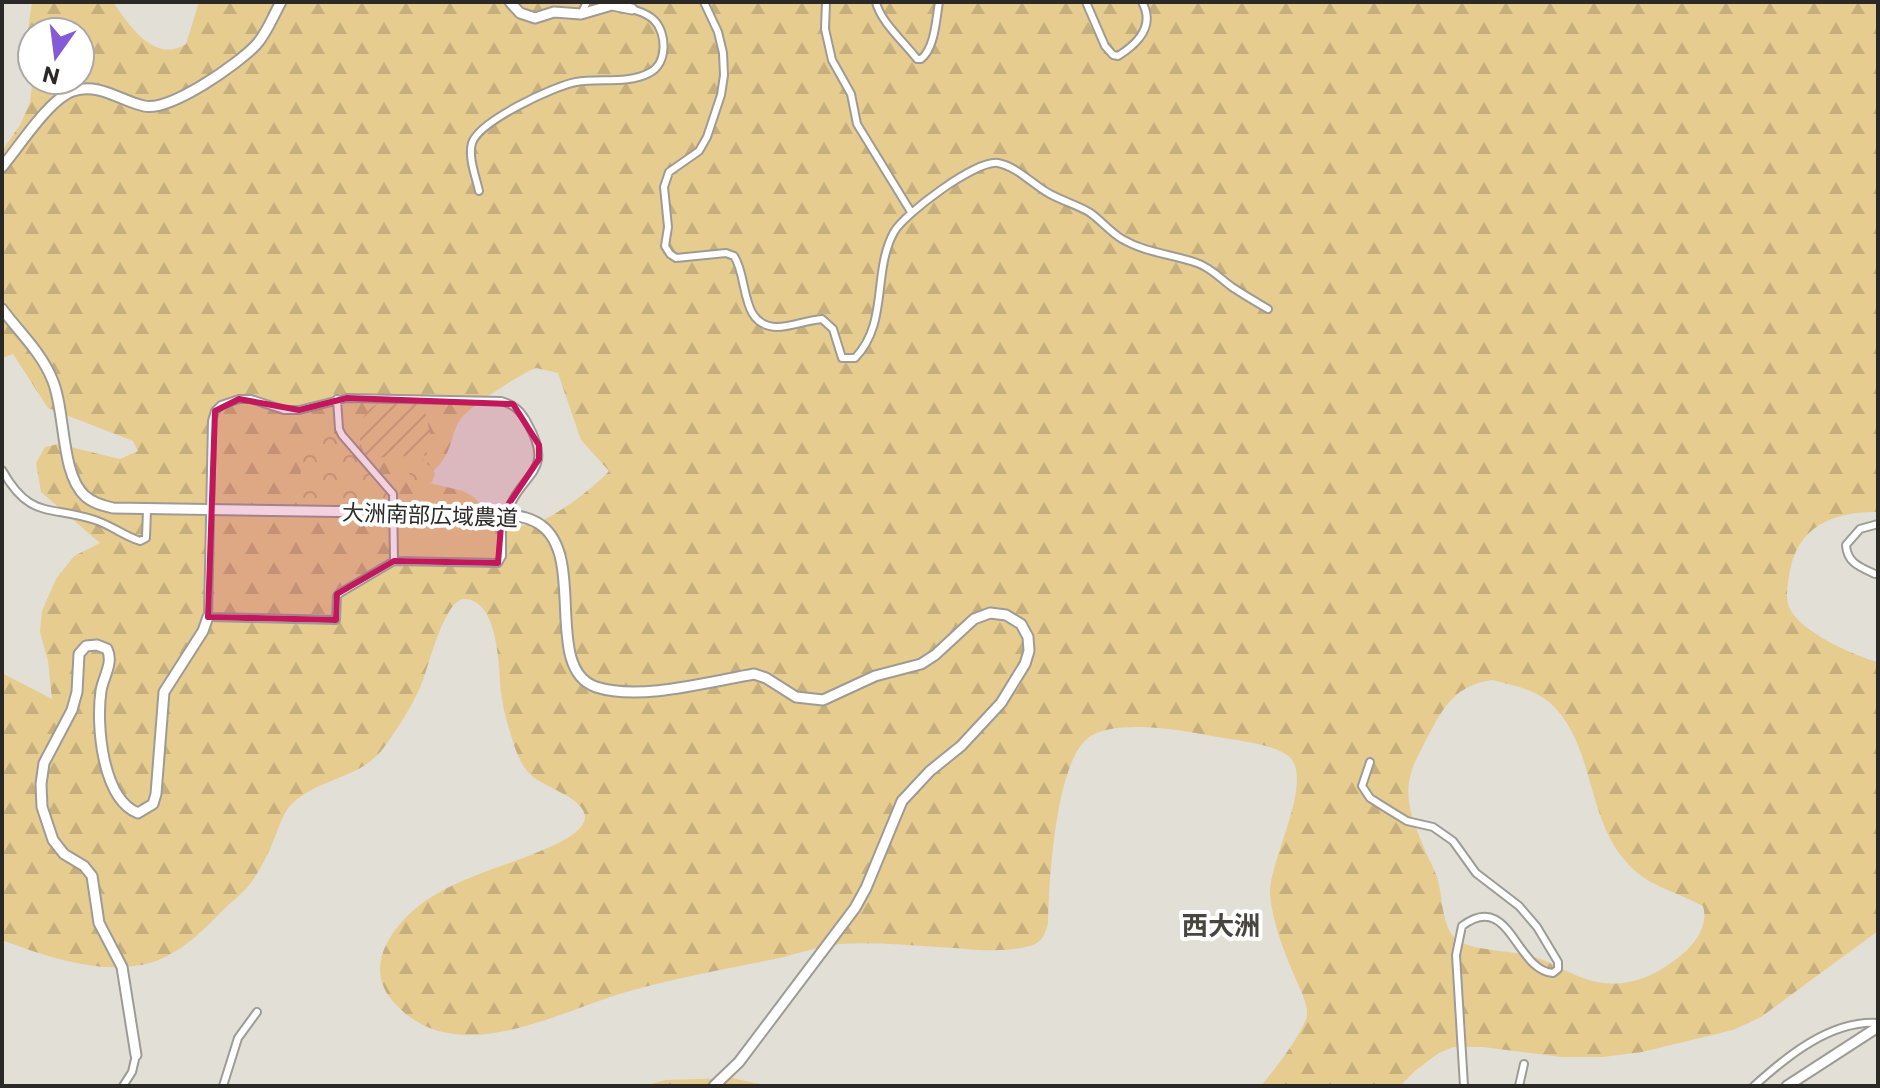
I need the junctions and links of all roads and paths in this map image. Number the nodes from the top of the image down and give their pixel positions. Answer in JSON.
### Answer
{"nodes":[{"id":1,"x":281,"y":2,"type":"edge"},
{"id":2,"x":510,"y":2,"type":"edge"},
{"id":3,"x":587,"y":2,"type":"edge"},
{"id":4,"x":704,"y":2,"type":"edge"},
{"id":5,"x":826,"y":2,"type":"edge"},
{"id":6,"x":876,"y":2,"type":"edge"},
{"id":7,"x":939,"y":2,"type":"edge"},
{"id":8,"x":1086,"y":2,"type":"edge"},
{"id":9,"x":1142,"y":2,"type":"edge"},
{"id":10,"x":612,"y":4,"type":"edge"},
{"id":11,"x":632,"y":9,"type":"joint"},
{"id":12,"x":581,"y":14,"type":"junction"},
{"id":13,"x":2,"y":167,"type":"edge"},
{"id":14,"x":479,"y":191,"type":"dead end"},
{"id":15,"x":911,"y":212,"type":"junction"},
{"id":16,"x":2,"y":309,"type":"edge"},
{"id":17,"x":1268,"y":309,"type":"dead end"},
{"id":18,"x":337,"y":399,"type":"junction"},
{"id":19,"x":2,"y":470,"type":"edge"},
{"id":20,"x":147,"y":509,"type":"junction"},
{"id":21,"x":212,"y":510,"type":"junction"},
{"id":22,"x":395,"y":512,"type":"junction"},
{"id":23,"x":504,"y":514,"type":"junction"},
{"id":24,"x":1878,"y":524,"type":"edge"},
{"id":25,"x":394,"y":561,"type":"junction"},
{"id":26,"x":1875,"y":574,"type":"dead end"},
{"id":27,"x":208,"y":617,"type":"junction"},
{"id":28,"x":1370,"y":762,"type":"dead end"},
{"id":29,"x":257,"y":1012,"type":"dead end"},
{"id":30,"x":1878,"y":1025,"type":"edge"},
{"id":31,"x":136,"y":1055,"type":"joint"},
{"id":32,"x":1524,"y":1064,"type":"dead end"},
{"id":33,"x":123,"y":1086,"type":"edge"},
{"id":34,"x":223,"y":1086,"type":"edge"},
{"id":35,"x":714,"y":1086,"type":"edge"},
{"id":36,"x":1464,"y":1086,"type":"edge"},
{"id":37,"x":1519,"y":1086,"type":"edge"},
{"id":38,"x":1754,"y":1086,"type":"edge"},
{"id":39,"x":1787,"y":1086,"type":"edge"}],
"edges":[{"from":1,"to":13,"type":"street"},
{"from":2,"to":12,"type":"street"},
{"from":3,"to":12,"type":"street"},
{"from":4,"to":15,"type":"street"},
{"from":5,"to":15,"type":"street"},
{"from":6,"to":7,"type":"street"},
{"from":8,"to":9,"type":"street"},
{"from":10,"to":11,"type":"street"},
{"from":10,"to":12,"type":"street"},
{"from":11,"to":14,"type":"street"},
{"from":15,"to":17,"type":"street"},
{"from":16,"to":20,"type":"street","name":"大洲南部広域農道"},
{"from":18,"to":21,"type":"street"},
{"from":18,"to":22,"type":"street"},
{"from":18,"to":23,"type":"street"},
{"from":19,"to":20,"type":"street"},
{"from":20,"to":21,"type":"street","name":"大洲南部広域農道"},
{"from":21,"to":22,"type":"street","name":"大洲南部広域農道"},
{"from":21,"to":27,"type":"street"},
{"from":22,"to":23,"type":"street","name":"大洲南部広域農道"},
{"from":22,"to":25,"type":"street"},
{"from":23,"to":25,"type":"street"},
{"from":23,"to":35,"type":"street","name":"大洲南部広域農道"},
{"from":24,"to":26,"type":"street"},
{"from":25,"to":27,"type":"street"},
{"from":27,"to":31,"type":"street"},
{"from":28,"to":36,"type":"street"},
{"from":29,"to":34,"type":"street"},
{"from":30,"to":38,"type":"street"},
{"from":30,"to":39,"type":"street"},
{"from":31,"to":33,"type":"street"},
{"from":32,"to":37,"type":"street"}]}
